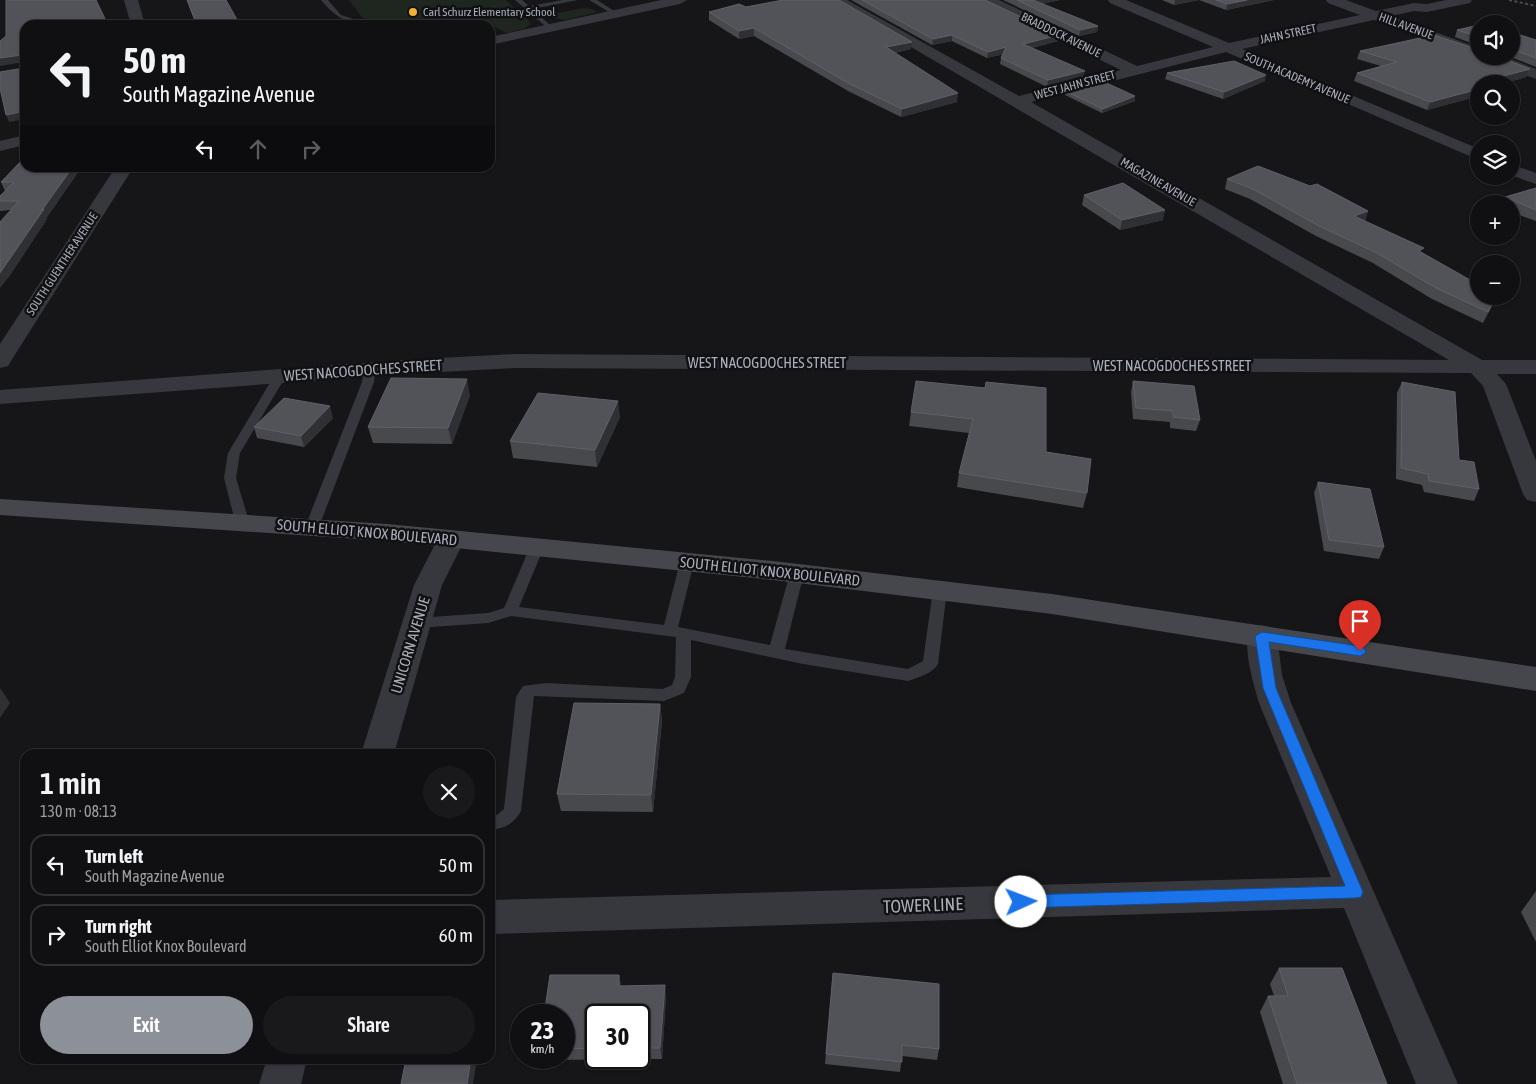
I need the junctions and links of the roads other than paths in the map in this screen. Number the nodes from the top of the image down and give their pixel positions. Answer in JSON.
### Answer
{"nodes":[{"id":1,"x":131,"y":0,"type":"edge"},
{"id":2,"x":324,"y":0,"type":"edge"},
{"id":3,"x":518,"y":0,"type":"edge"},
{"id":4,"x":575,"y":0,"type":"edge"},
{"id":5,"x":592,"y":0,"type":"edge"},
{"id":6,"x":680,"y":0,"type":"edge"},
{"id":7,"x":837,"y":0,"type":"edge"},
{"id":8,"x":988,"y":0,"type":"edge"},
{"id":9,"x":1115,"y":0,"type":"edge"},
{"id":10,"x":1333,"y":0,"type":"edge"},
{"id":11,"x":1431,"y":0,"type":"edge"},
{"id":12,"x":1465,"y":0,"type":"edge"},
{"id":13,"x":1414,"y":7,"type":"junction"},
{"id":14,"x":527,"y":8,"type":"junction"},
{"id":15,"x":616,"y":14,"type":"junction"},
{"id":16,"x":1377,"y":15,"type":"junction"},
{"id":17,"x":137,"y":20,"type":"edge"},
{"id":18,"x":353,"y":20,"type":"edge"},
{"id":19,"x":550,"y":28,"type":"junction"},
{"id":20,"x":495,"y":40,"type":"edge"},
{"id":21,"x":1226,"y":48,"type":"junction"},
{"id":22,"x":1470,"y":50,"type":"edge"},
{"id":23,"x":1512,"y":65,"type":"edge"},
{"id":24,"x":1133,"y":70,"type":"junction"},
{"id":25,"x":1536,"y":74,"type":"edge"},
{"id":26,"x":1017,"y":101,"type":"junction"},
{"id":27,"x":20,"y":141,"type":"edge"},
{"id":28,"x":0,"y":146,"type":"edge"},
{"id":29,"x":1470,"y":151,"type":"edge"},
{"id":30,"x":121,"y":172,"type":"edge"},
{"id":31,"x":1520,"y":173,"type":"edge"},
{"id":32,"x":1536,"y":179,"type":"edge"},
{"id":33,"x":0,"y":361,"type":"edge"},
{"id":34,"x":1478,"y":367,"type":"junction"},
{"id":35,"x":1536,"y":367,"type":"edge"},
{"id":36,"x":370,"y":369,"type":"junction"},
{"id":37,"x":280,"y":376,"type":"junction"},
{"id":38,"x":0,"y":397,"type":"edge"},
{"id":39,"x":1536,"y":494,"type":"edge"},
{"id":40,"x":0,"y":507,"type":"edge"},
{"id":41,"x":242,"y":521,"type":"junction"},
{"id":42,"x":312,"y":527,"type":"junction"},
{"id":43,"x":451,"y":539,"type":"junction"},
{"id":44,"x":537,"y":547,"type":"junction"},
{"id":45,"x":687,"y":562,"type":"junction"},
{"id":46,"x":797,"y":573,"type":"junction"},
{"id":47,"x":940,"y":590,"type":"junction"},
{"id":48,"x":511,"y":611,"type":"junction"},
{"id":49,"x":417,"y":623,"type":"junction"},
{"id":50,"x":677,"y":632,"type":"junction"},
{"id":51,"x":1262,"y":636,"type":"junction"},
{"id":52,"x":777,"y":652,"type":"junction"},
{"id":53,"x":1536,"y":679,"type":"edge"},
{"id":54,"x":379,"y":749,"type":"edge"},
{"id":55,"x":495,"y":822,"type":"edge"},
{"id":56,"x":1355,"y":892,"type":"junction"},
{"id":57,"x":495,"y":917,"type":"edge"},
{"id":58,"x":286,"y":1064,"type":"edge"},
{"id":59,"x":280,"y":1084,"type":"edge"},
{"id":60,"x":1437,"y":1084,"type":"edge"}],
"edges":[{"from":1,"to":17,"type":"street"},
{"from":2,"to":18,"type":"lane"},
{"from":3,"to":14,"type":"lane"},
{"from":4,"to":14,"type":"lane"},
{"from":5,"to":15,"type":"lane"},
{"from":6,"to":15,"type":"street"},
{"from":7,"to":26,"type":"street","name":"MAGAZINE AVENUE"},
{"from":8,"to":24,"type":"street","name":"BRADDOCK AVENUE"},
{"from":9,"to":21,"type":"street","name":"SOUTH ACADEMY AVENUE"},
{"from":10,"to":16,"type":"street","name":"HILL AVENUE"},
{"from":11,"to":13,"type":"street","name":"JAHN STREET"},
{"from":12,"to":13,"type":"street","name":"JAHN STREET"},
{"from":13,"to":16,"type":"street","name":"JAHN STREET"},
{"from":14,"to":19,"type":"lane"},
{"from":15,"to":19,"type":"street"},
{"from":16,"to":21,"type":"street","name":"JAHN STREET"},
{"from":16,"to":22,"type":"street","name":"HILL AVENUE"},
{"from":19,"to":20,"type":"street"},
{"from":21,"to":24,"type":"street","name":"JAHN STREET"},
{"from":21,"to":29,"type":"street","name":"SOUTH ACADEMY AVENUE"},
{"from":23,"to":25,"type":"street"},
{"from":24,"to":26,"type":"street","name":"WEST JAHN STREET"},
{"from":26,"to":34,"type":"street","name":"MAGAZINE AVENUE"},
{"from":27,"to":28,"type":"street"},
{"from":30,"to":33,"type":"street","name":"SOUTH GUENTHER AVENUE"},
{"from":31,"to":32,"type":"street"},
{"from":34,"to":35,"type":"street","name":"WEST NACOGDOCHES STREET"},
{"from":34,"to":36,"type":"street","name":"WEST NACOGDOCHES STREET"},
{"from":34,"to":39,"type":"street"},
{"from":36,"to":37,"type":"street","name":"WEST NACOGDOCHES STREET"},
{"from":36,"to":42,"type":"lane"},
{"from":37,"to":38,"type":"street","name":"WEST NACOGDOCHES STREET"},
{"from":37,"to":41,"type":"lane"},
{"from":40,"to":41,"type":"main road","name":"SOUTH ELLIOT KNOX BOULEVARD"},
{"from":41,"to":42,"type":"main road","name":"SOUTH ELLIOT KNOX BOULEVARD"},
{"from":42,"to":43,"type":"main road","name":"SOUTH ELLIOT KNOX BOULEVARD"},
{"from":43,"to":44,"type":"main road","name":"SOUTH ELLIOT KNOX BOULEVARD"},
{"from":43,"to":49,"type":"street","name":"UNICORN AVENUE"},
{"from":44,"to":45,"type":"main road","name":"SOUTH ELLIOT KNOX BOULEVARD"},
{"from":44,"to":48,"type":"lane"},
{"from":45,"to":46,"type":"main road","name":"SOUTH ELLIOT KNOX BOULEVARD"},
{"from":45,"to":50,"type":"lane"},
{"from":46,"to":47,"type":"main road","name":"SOUTH ELLIOT KNOX BOULEVARD"},
{"from":46,"to":52,"type":"lane"},
{"from":47,"to":51,"type":"main road","name":"SOUTH ELLIOT KNOX BOULEVARD"},
{"from":47,"to":52,"type":"lane"},
{"from":48,"to":49,"type":"lane"},
{"from":48,"to":50,"type":"lane"},
{"from":49,"to":54,"type":"street","name":"UNICORN AVENUE"},
{"from":50,"to":52,"type":"lane"},
{"from":50,"to":55,"type":"lane"},
{"from":51,"to":53,"type":"main road","name":"SOUTH ELLIOT KNOX BOULEVARD"},
{"from":51,"to":56,"type":"street"},
{"from":56,"to":57,"type":"street","name":"TOWER LINE"},
{"from":56,"to":60,"type":"street"},
{"from":58,"to":59,"type":"street"}]}
